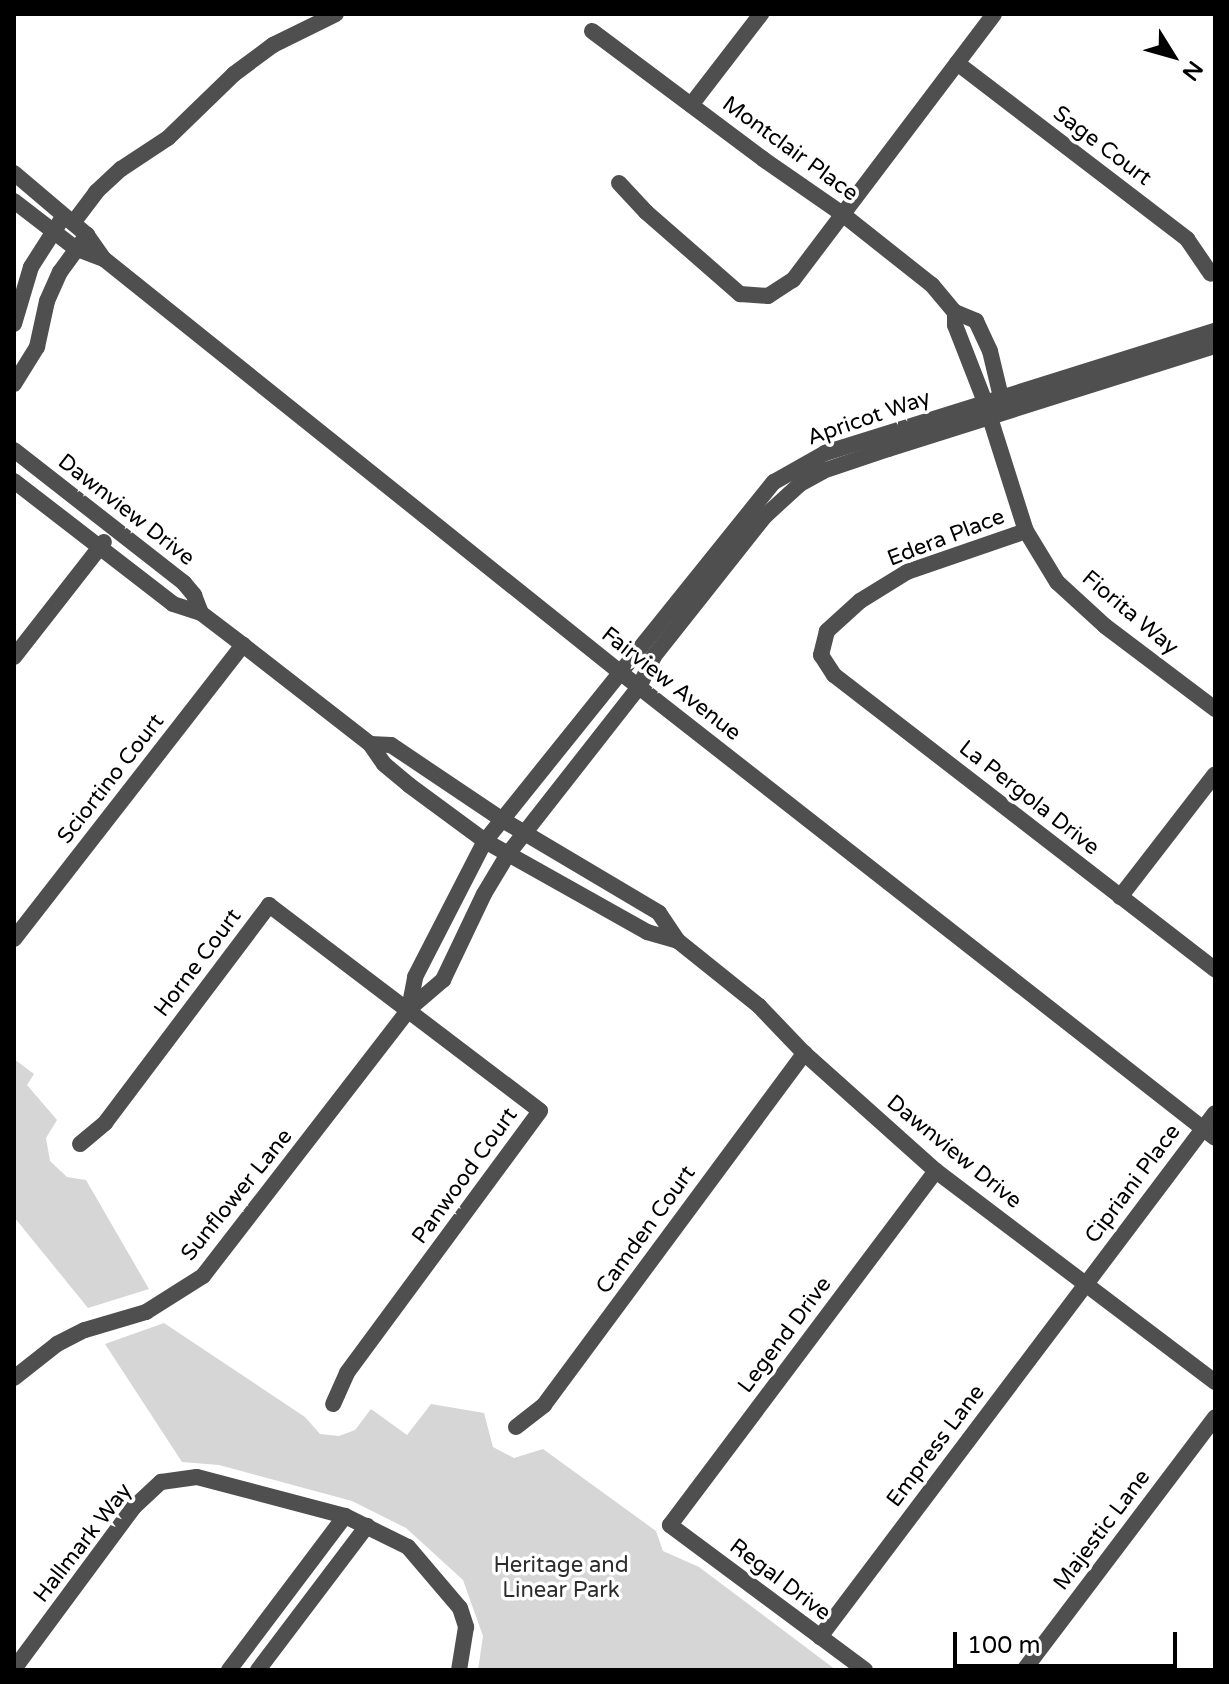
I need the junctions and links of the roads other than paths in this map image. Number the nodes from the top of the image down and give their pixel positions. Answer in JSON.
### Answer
{"nodes":[{"id":1,"x":336,"y":14,"type":"edge"},
{"id":2,"x":761,"y":14,"type":"edge"},
{"id":3,"x":994,"y":14,"type":"edge"},
{"id":4,"x":592,"y":31,"type":"dead end"},
{"id":5,"x":957,"y":63,"type":"junction"},
{"id":6,"x":691,"y":105,"type":"junction"},
{"id":7,"x":14,"y":173,"type":"edge"},
{"id":8,"x":619,"y":183,"type":"dead end"},
{"id":9,"x":14,"y":201,"type":"edge"},
{"id":10,"x":841,"y":213,"type":"junction"},
{"id":11,"x":69,"y":219,"type":"junction"},
{"id":12,"x":54,"y":232,"type":"junction"},
{"id":13,"x":87,"y":235,"type":"junction"},
{"id":14,"x":75,"y":248,"type":"junction"},
{"id":15,"x":104,"y":259,"type":"junction"},
{"id":16,"x":1211,"y":274,"type":"dead end"},
{"id":17,"x":14,"y":324,"type":"edge"},
{"id":18,"x":1215,"y":331,"type":"edge"},
{"id":19,"x":1215,"y":346,"type":"edge"},
{"id":20,"x":14,"y":384,"type":"edge"},
{"id":21,"x":992,"y":405,"type":"junction"},
{"id":22,"x":14,"y":450,"type":"edge"},
{"id":23,"x":14,"y":481,"type":"edge"},
{"id":24,"x":114,"y":529,"type":"junction"},
{"id":25,"x":1026,"y":531,"type":"junction"},
{"id":26,"x":99,"y":548,"type":"junction"},
{"id":27,"x":201,"y":613,"type":"junction"},
{"id":28,"x":243,"y":645,"type":"junction"},
{"id":29,"x":821,"y":655,"type":"joint"},
{"id":30,"x":14,"y":657,"type":"edge"},
{"id":31,"x":621,"y":673,"type":"junction"},
{"id":32,"x":639,"y":687,"type":"junction"},
{"id":33,"x":1215,"y":709,"type":"edge"},
{"id":34,"x":370,"y":744,"type":"junction"},
{"id":35,"x":1215,"y":774,"type":"edge"},
{"id":36,"x":501,"y":819,"type":"junction"},
{"id":37,"x":524,"y":832,"type":"junction"},
{"id":38,"x":485,"y":841,"type":"junction"},
{"id":39,"x":508,"y":854,"type":"junction"},
{"id":40,"x":1120,"y":897,"type":"junction"},
{"id":41,"x":14,"y":939,"type":"edge"},
{"id":42,"x":678,"y":941,"type":"junction"},
{"id":43,"x":1215,"y":970,"type":"edge"},
{"id":44,"x":409,"y":1009,"type":"junction"},
{"id":45,"x":804,"y":1053,"type":"junction"},
{"id":46,"x":1215,"y":1113,"type":"edge"},
{"id":47,"x":1209,"y":1133,"type":"edge"},
{"id":48,"x":80,"y":1144,"type":"dead end"},
{"id":49,"x":936,"y":1171,"type":"junction"},
{"id":50,"x":1086,"y":1282,"type":"junction"},
{"id":51,"x":14,"y":1378,"type":"edge"},
{"id":52,"x":1215,"y":1382,"type":"edge"},
{"id":53,"x":333,"y":1404,"type":"dead end"},
{"id":54,"x":1215,"y":1417,"type":"edge"},
{"id":55,"x":516,"y":1427,"type":"dead end"},
{"id":56,"x":345,"y":1516,"type":"junction"},
{"id":57,"x":670,"y":1525,"type":"joint"},
{"id":58,"x":367,"y":1526,"type":"junction"},
{"id":59,"x":820,"y":1637,"type":"junction"},
{"id":60,"x":14,"y":1669,"type":"edge"},
{"id":61,"x":229,"y":1670,"type":"edge"},
{"id":62,"x":258,"y":1670,"type":"edge"},
{"id":63,"x":459,"y":1670,"type":"edge"},
{"id":64,"x":865,"y":1670,"type":"edge"},
{"id":65,"x":1024,"y":1670,"type":"edge"}],
"edges":[{"from":1,"to":11,"type":"street"},
{"from":2,"to":6,"type":"street"},
{"from":3,"to":5,"type":"street"},
{"from":4,"to":6,"type":"street","name":"Montclair Place"},
{"from":5,"to":10,"type":"street"},
{"from":5,"to":16,"type":"street","name":"Sage Court"},
{"from":6,"to":10,"type":"street","name":"Montclair Place"},
{"from":7,"to":11,"type":"street","name":"Fairview Avenue"},
{"from":8,"to":10,"type":"street"},
{"from":9,"to":12,"type":"street","name":"Fairview Avenue"},
{"from":10,"to":21,"type":"street","name":"Montclair Place"},
{"from":11,"to":12,"type":"street"},
{"from":11,"to":13,"type":"street","name":"Fairview Avenue"},
{"from":12,"to":14,"type":"street","name":"Fairview Avenue"},
{"from":12,"to":17,"type":"street"},
{"from":13,"to":14,"type":"street"},
{"from":13,"to":15,"type":"street","name":"Fairview Avenue"},
{"from":14,"to":15,"type":"street","name":"Fairview Avenue"},
{"from":14,"to":20,"type":"street"},
{"from":15,"to":31,"type":"street","name":"Fairview Avenue"},
{"from":18,"to":21,"type":"street","name":"Apricot Way"},
{"from":19,"to":21,"type":"street","name":"Apricot Way"},
{"from":21,"to":25,"type":"street","name":"Fiorita Way"},
{"from":21,"to":31,"type":"street","name":"Apricot Way"},
{"from":21,"to":32,"type":"street","name":"Apricot Way"},
{"from":22,"to":24,"type":"street","name":"Dawnview Drive"},
{"from":23,"to":26,"type":"street","name":"Dawnview Drive"},
{"from":24,"to":26,"type":"street"},
{"from":24,"to":27,"type":"street","name":"Dawnview Drive"},
{"from":25,"to":29,"type":"street","name":"Edera Place"},
{"from":25,"to":33,"type":"street","name":"Fiorita Way"},
{"from":26,"to":27,"type":"street","name":"Dawnview Drive"},
{"from":26,"to":30,"type":"street"},
{"from":27,"to":28,"type":"street","name":"Dawnview Drive"},
{"from":28,"to":34,"type":"street","name":"Dawnview Drive"},
{"from":28,"to":41,"type":"street","name":"Sciortino Court"},
{"from":29,"to":40,"type":"street","name":"La Pergola Drive"},
{"from":31,"to":32,"type":"street","name":"Fairview Avenue"},
{"from":31,"to":36,"type":"street","name":"Sunflower Lane"},
{"from":32,"to":37,"type":"street","name":"Sunflower Lane"},
{"from":32,"to":47,"type":"street","name":"Fairview Avenue"},
{"from":34,"to":36,"type":"street","name":"Dawnview Drive"},
{"from":34,"to":38,"type":"street","name":"Dawnview Drive"},
{"from":35,"to":40,"type":"street"},
{"from":36,"to":37,"type":"street","name":"Dawnview Drive"},
{"from":36,"to":38,"type":"street","name":"Sunflower Lane"},
{"from":37,"to":39,"type":"street","name":"Sunflower Lane"},
{"from":37,"to":42,"type":"street","name":"Dawnview Drive"},
{"from":38,"to":39,"type":"street","name":"Dawnview Drive"},
{"from":38,"to":44,"type":"street","name":"Sunflower Lane"},
{"from":39,"to":42,"type":"street","name":"Dawnview Drive"},
{"from":39,"to":44,"type":"street","name":"Sunflower Lane"},
{"from":40,"to":43,"type":"street","name":"La Pergola Drive"},
{"from":42,"to":45,"type":"street","name":"Dawnview Drive"},
{"from":44,"to":48,"type":"street","name":"Horne Court"},
{"from":44,"to":51,"type":"street","name":"Sunflower Lane"},
{"from":44,"to":53,"type":"street","name":"Panwood Court"},
{"from":45,"to":49,"type":"street","name":"Dawnview Drive"},
{"from":45,"to":55,"type":"street","name":"Camden Court"},
{"from":46,"to":47,"type":"street","name":"Cipriani Place"},
{"from":47,"to":50,"type":"street","name":"Cipriani Place"},
{"from":49,"to":50,"type":"street","name":"Dawnview Drive"},
{"from":49,"to":57,"type":"street","name":"Legend Drive"},
{"from":50,"to":52,"type":"street","name":"Dawnview Drive"},
{"from":50,"to":59,"type":"street","name":"Empress Lane"},
{"from":54,"to":65,"type":"street","name":"Majestic Lane"},
{"from":56,"to":58,"type":"street","name":"Hallmark Way"},
{"from":56,"to":60,"type":"street","name":"Hallmark Way"},
{"from":56,"to":61,"type":"street"},
{"from":57,"to":59,"type":"street","name":"Regal Drive"},
{"from":58,"to":62,"type":"street"},
{"from":58,"to":63,"type":"street","name":"Hallmark Way"},
{"from":59,"to":64,"type":"street","name":"Regal Drive"}]}
